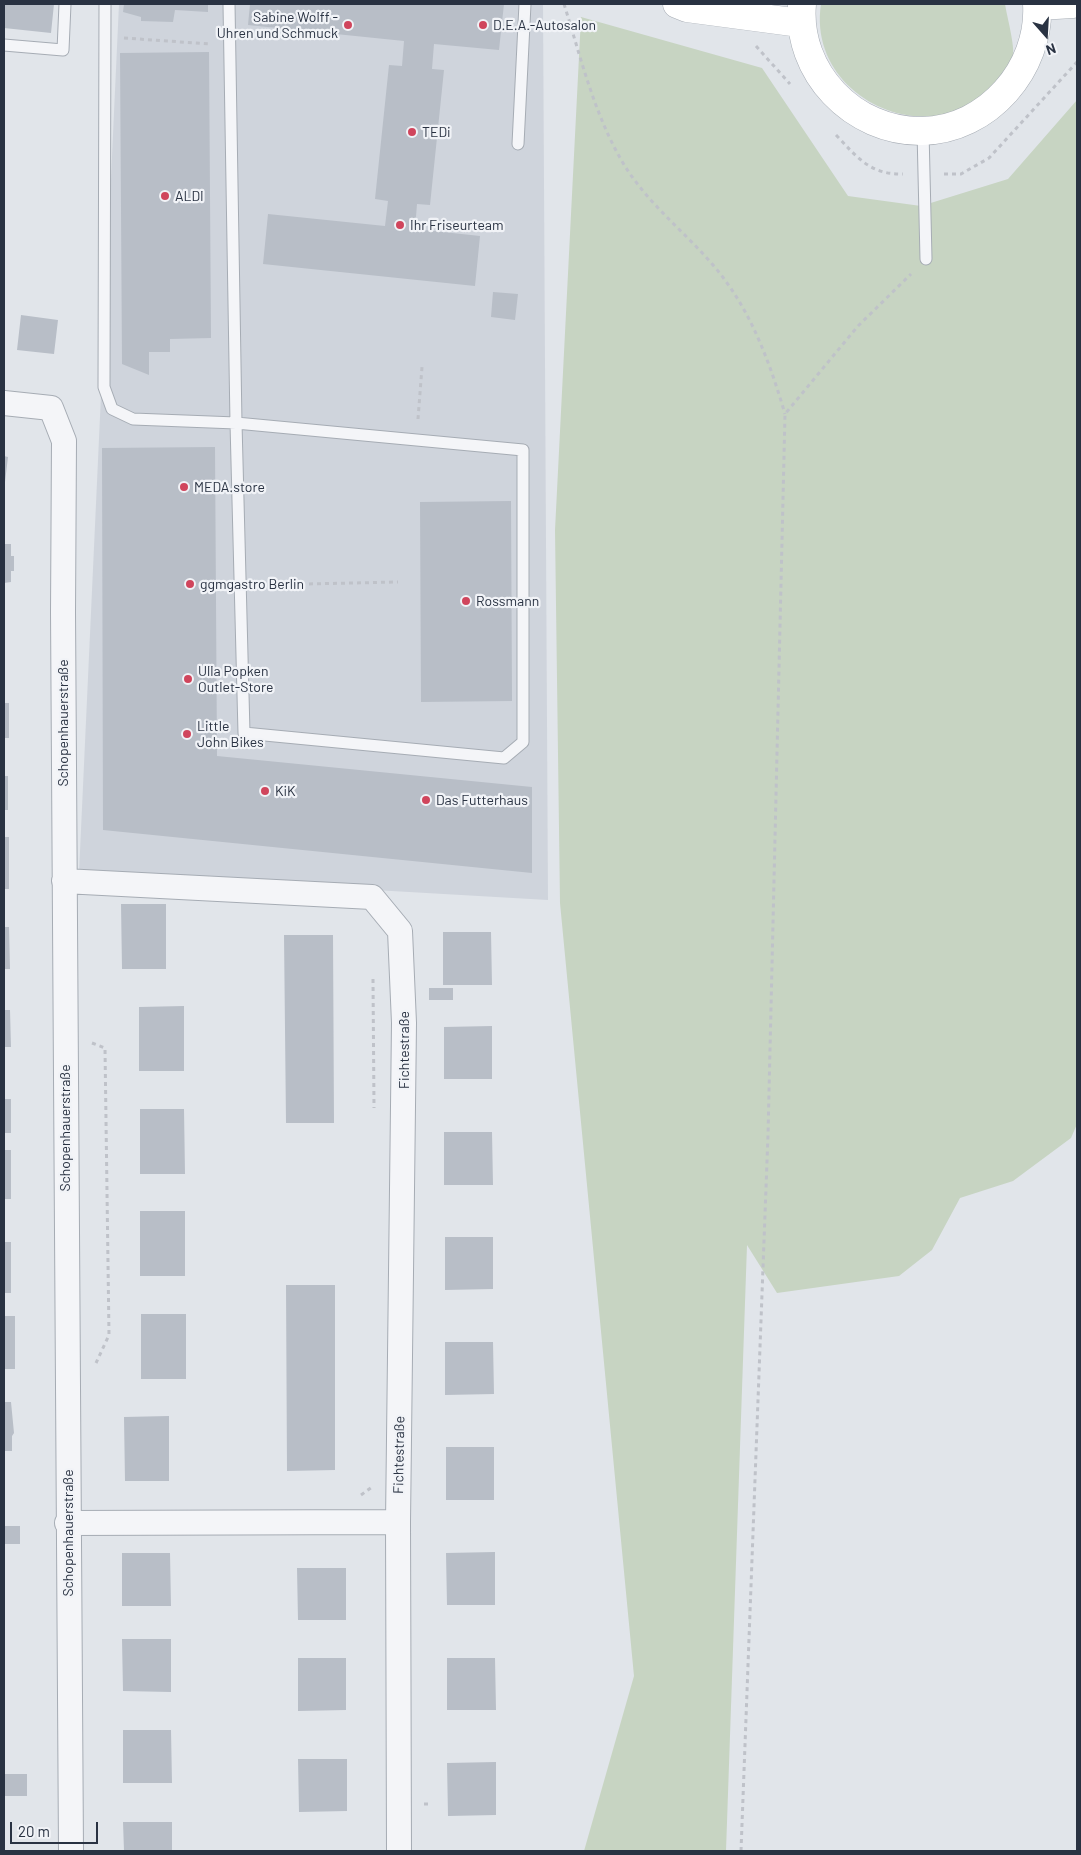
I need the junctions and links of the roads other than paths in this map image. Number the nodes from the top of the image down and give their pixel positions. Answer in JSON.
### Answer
{"nodes":[{"id":1,"x":66,"y":4,"type":"edge"},
{"id":2,"x":105,"y":4,"type":"edge"},
{"id":3,"x":229,"y":4,"type":"edge"},
{"id":4,"x":525,"y":4,"type":"edge"},
{"id":5,"x":677,"y":4,"type":"edge"},
{"id":6,"x":1073,"y":4,"type":"edge"},
{"id":7,"x":1037,"y":5,"type":"edge"},
{"id":8,"x":801,"y":13,"type":"edge"},
{"id":9,"x":4,"y":45,"type":"edge"},
{"id":10,"x":923,"y":131,"type":"junction"},
{"id":11,"x":518,"y":144,"type":"dead end"},
{"id":12,"x":926,"y":259,"type":"road end"},
{"id":13,"x":4,"y":403,"type":"edge"},
{"id":14,"x":236,"y":423,"type":"junction"},
{"id":15,"x":64,"y":881,"type":"junction"},
{"id":16,"x":398,"y":1522,"type":"junction"},
{"id":17,"x":67,"y":1523,"type":"junction"},
{"id":18,"x":71,"y":1851,"type":"edge"},
{"id":19,"x":399,"y":1851,"type":"edge"}],
"edges":[{"from":1,"to":9,"type":"lane"},
{"from":2,"to":14,"type":"lane"},
{"from":3,"to":14,"type":"lane"},
{"from":4,"to":11,"type":"lane"},
{"from":5,"to":8,"type":"main road"},
{"from":6,"to":7,"type":"main road"},
{"from":7,"to":10,"type":"main road"},
{"from":8,"to":10,"type":"main road"},
{"from":10,"to":12,"type":"lane"},
{"from":13,"to":15,"type":"street","name":"Schopenhauerstraße"},
{"from":14,"to":14,"type":"lane"},
{"from":15,"to":16,"type":"street","name":"Fichtestraße"},
{"from":15,"to":17,"type":"street","name":"Schopenhauerstraße"},
{"from":16,"to":17,"type":"street"},
{"from":16,"to":19,"type":"street","name":"Fichtestraße"},
{"from":17,"to":18,"type":"street","name":"Schopenhauerstraße"}]}
